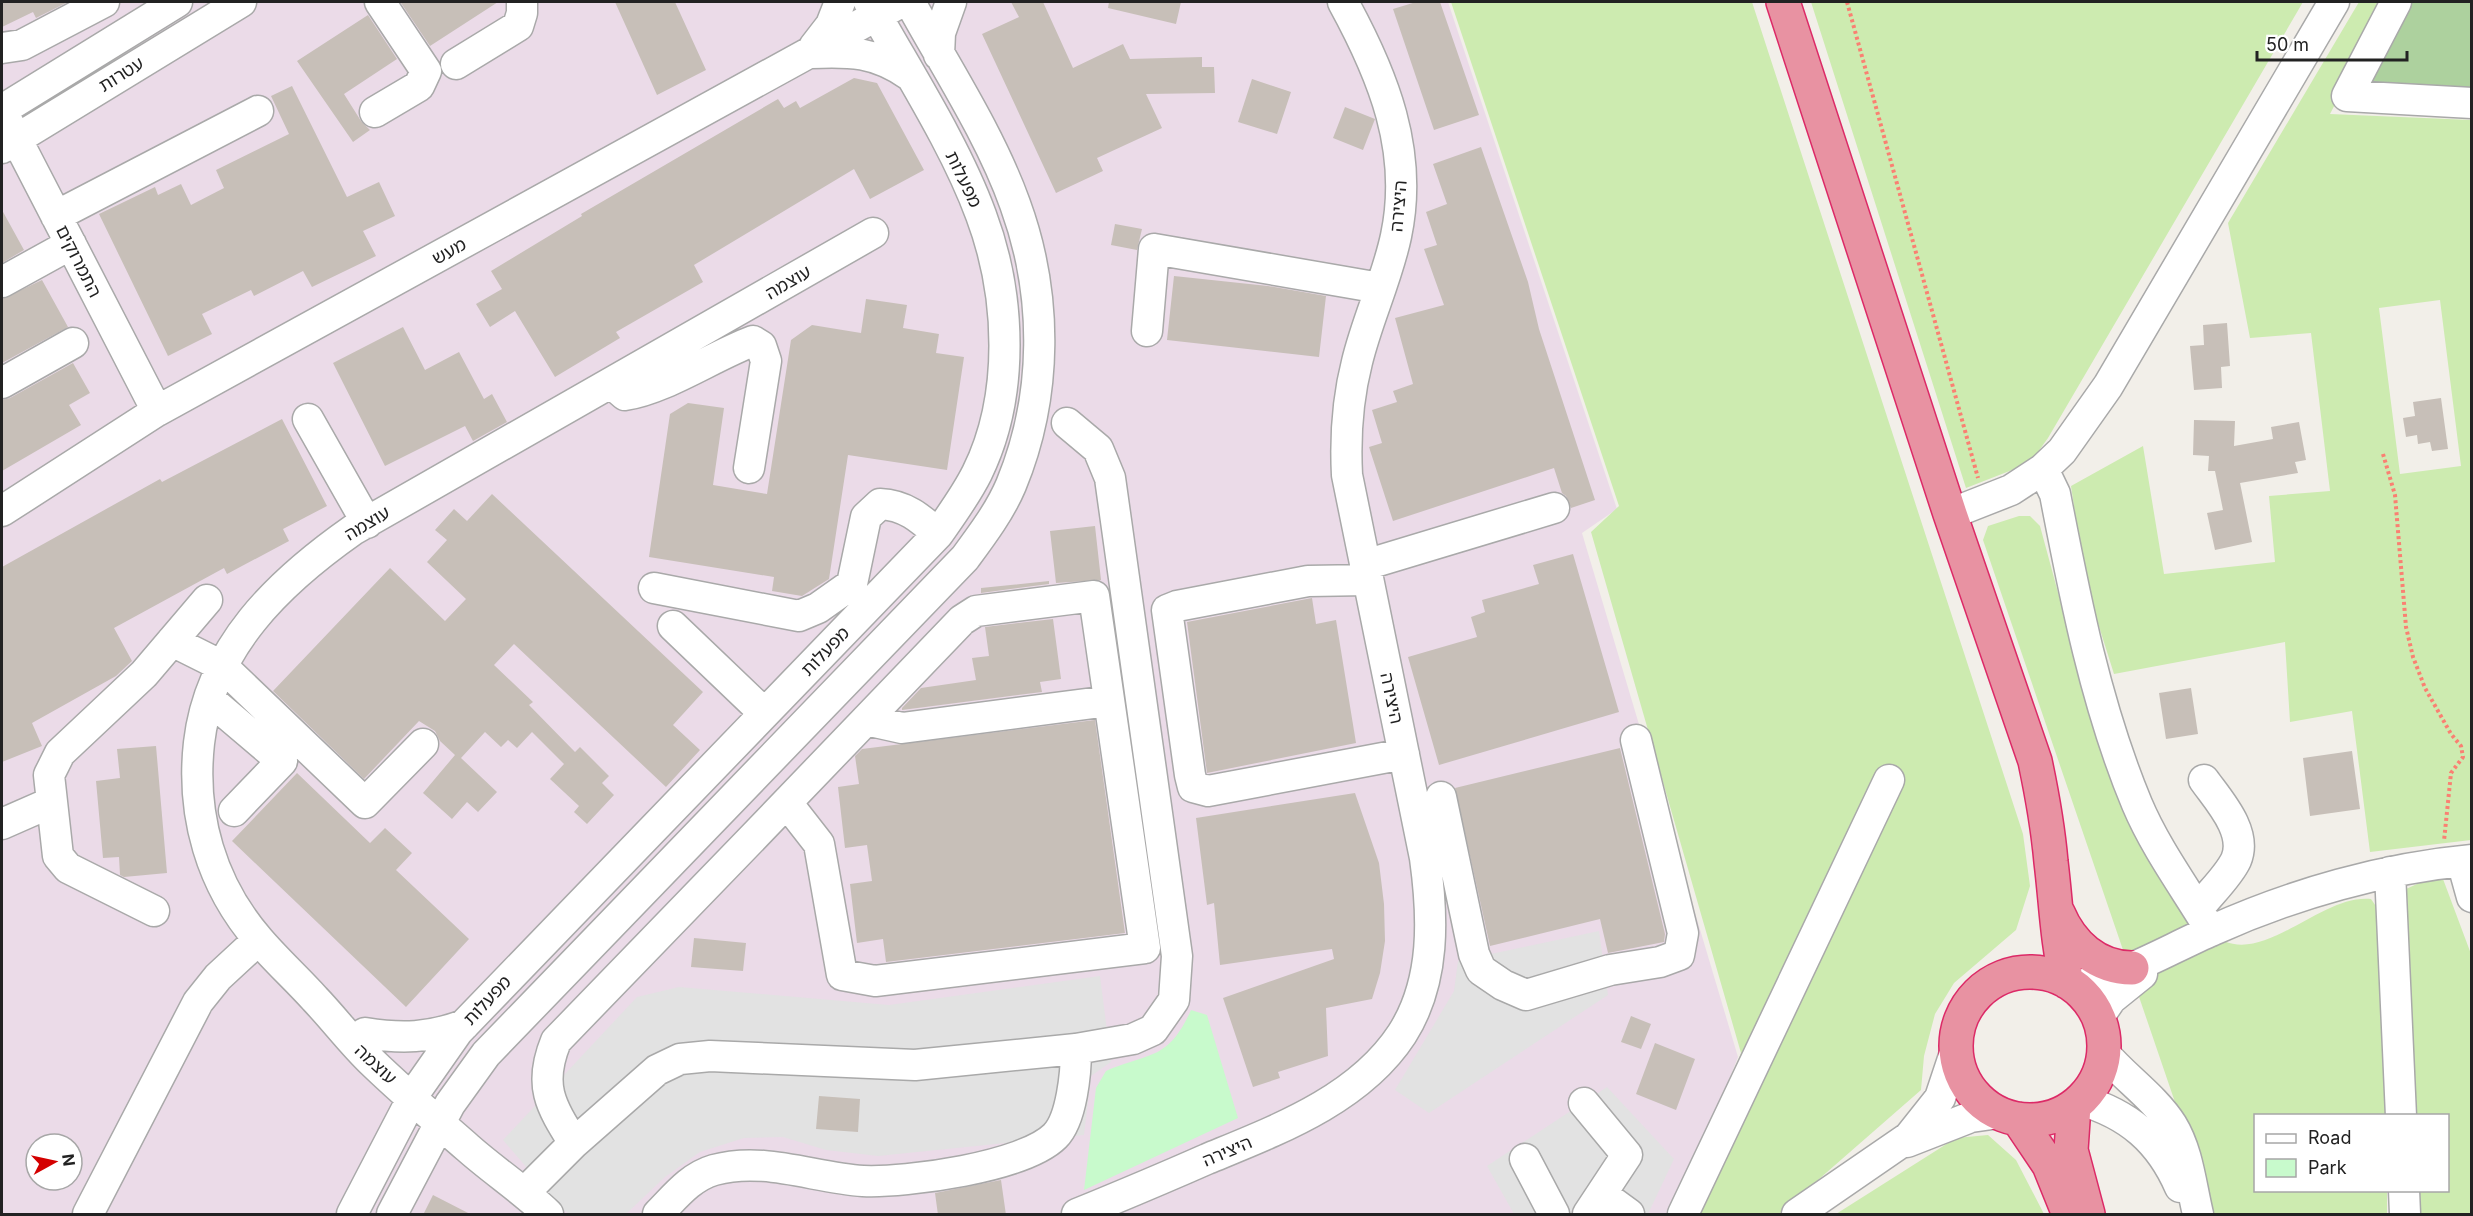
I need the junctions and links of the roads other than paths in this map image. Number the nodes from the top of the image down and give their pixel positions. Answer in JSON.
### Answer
{"nodes":[{"id":1,"x":104,"y":2,"type":"edge"},
{"id":2,"x":177,"y":2,"type":"edge"},
{"id":3,"x":241,"y":2,"type":"edge"},
{"id":4,"x":380,"y":2,"type":"edge"},
{"id":5,"x":522,"y":2,"type":"edge"},
{"id":6,"x":840,"y":2,"type":"edge"},
{"id":7,"x":903,"y":2,"type":"edge"},
{"id":8,"x":910,"y":2,"type":"edge"},
{"id":9,"x":951,"y":2,"type":"edge"},
{"id":10,"x":1343,"y":2,"type":"edge"},
{"id":11,"x":1783,"y":2,"type":"edge"},
{"id":12,"x":2334,"y":2,"type":"edge"},
{"id":13,"x":2396,"y":2,"type":"edge"},
{"id":14,"x":873,"y":8,"type":"edge"},
{"id":15,"x":2,"y":48,"type":"edge"},
{"id":16,"x":808,"y":53,"type":"junction"},
{"id":17,"x":939,"y":55,"type":"junction"},
{"id":18,"x":456,"y":64,"type":"dead end"},
{"id":19,"x":909,"y":75,"type":"junction"},
{"id":20,"x":2472,"y":103,"type":"edge"},
{"id":21,"x":2,"y":110,"type":"edge"},
{"id":22,"x":258,"y":111,"type":"dead end"},
{"id":23,"x":375,"y":112,"type":"dead end"},
{"id":24,"x":9,"y":144,"type":"edge"},
{"id":25,"x":56,"y":216,"type":"junction"},
{"id":26,"x":873,"y":233,"type":"dead end"},
{"id":27,"x":71,"y":244,"type":"junction"},
{"id":28,"x":2,"y":282,"type":"edge"},
{"id":29,"x":1380,"y":288,"type":"junction"},
{"id":30,"x":1148,"y":331,"type":"dead end"},
{"id":31,"x":73,"y":343,"type":"dead end"},
{"id":32,"x":2,"y":383,"type":"edge"},
{"id":33,"x":611,"y":383,"type":"junction"},
{"id":34,"x":157,"y":411,"type":"junction"},
{"id":35,"x":308,"y":419,"type":"dead end"},
{"id":36,"x":1067,"y":423,"type":"dead end"},
{"id":37,"x":749,"y":468,"type":"dead end"},
{"id":38,"x":2043,"y":469,"type":"junction"},
{"id":39,"x":1554,"y":508,"type":"dead end"},
{"id":40,"x":2,"y":511,"type":"edge"},
{"id":41,"x":1950,"y":514,"type":"junction"},
{"id":42,"x":367,"y":523,"type":"junction"},
{"id":43,"x":938,"y":534,"type":"junction"},
{"id":44,"x":1367,"y":573,"type":"junction"},
{"id":45,"x":654,"y":588,"type":"dead end"},
{"id":46,"x":207,"y":600,"type":"dead end"},
{"id":47,"x":673,"y":626,"type":"dead end"},
{"id":48,"x":171,"y":641,"type":"junction"},
{"id":49,"x":222,"y":666,"type":"junction"},
{"id":50,"x":209,"y":699,"type":"junction"},
{"id":51,"x":1109,"y":702,"type":"junction"},
{"id":52,"x":764,"y":713,"type":"junction"},
{"id":53,"x":866,"y":720,"type":"junction"},
{"id":54,"x":1636,"y":740,"type":"dead end"},
{"id":55,"x":423,"y":744,"type":"dead end"},
{"id":56,"x":1404,"y":754,"type":"junction"},
{"id":57,"x":1889,"y":780,"type":"dead end"},
{"id":58,"x":2204,"y":780,"type":"dead end"},
{"id":59,"x":1442,"y":797,"type":"dead end"},
{"id":60,"x":52,"y":802,"type":"junction"},
{"id":61,"x":787,"y":803,"type":"junction"},
{"id":62,"x":234,"y":811,"type":"dead end"},
{"id":63,"x":2,"y":824,"type":"edge"},
{"id":64,"x":2459,"y":861,"type":"edge"},
{"id":65,"x":2390,"y":872,"type":"junction"},
{"id":66,"x":2472,"y":897,"type":"edge"},
{"id":67,"x":2053,"y":900,"type":"junction"},
{"id":68,"x":154,"y":911,"type":"dead end"},
{"id":69,"x":2205,"y":920,"type":"junction"},
{"id":70,"x":1431,"y":935,"type":"junction"},
{"id":71,"x":1470,"y":935,"type":"junction"},
{"id":72,"x":258,"y":940,"type":"junction"},
{"id":73,"x":2173,"y":950,"type":"junction"},
{"id":74,"x":2132,"y":968,"type":"junction"},
{"id":75,"x":2020,"y":973,"type":"junction"},
{"id":76,"x":2071,"y":984,"type":"junction"},
{"id":77,"x":317,"y":1001,"type":"junction"},
{"id":78,"x":2098,"y":1018,"type":"junction"},
{"id":79,"x":464,"y":1025,"type":"junction"},
{"id":80,"x":365,"y":1033,"type":"junction"},
{"id":81,"x":1076,"y":1049,"type":"junction"},
{"id":82,"x":1956,"y":1050,"type":"junction"},
{"id":83,"x":2104,"y":1053,"type":"junction"},
{"id":84,"x":418,"y":1089,"type":"junction"},
{"id":85,"x":1584,"y":1103,"type":"dead end"},
{"id":86,"x":2077,"y":1103,"type":"junction"},
{"id":87,"x":445,"y":1114,"type":"junction"},
{"id":88,"x":2401,"y":1114,"type":"edge"},
{"id":89,"x":2009,"y":1116,"type":"junction"},
{"id":90,"x":574,"y":1143,"type":"junction"},
{"id":91,"x":1894,"y":1149,"type":"junction"},
{"id":92,"x":1525,"y":1159,"type":"dead end"},
{"id":93,"x":525,"y":1192,"type":"junction"},
{"id":94,"x":2404,"y":1192,"type":"edge"},
{"id":95,"x":1596,"y":1205,"type":"edge"},
{"id":96,"x":88,"y":1215,"type":"edge"},
{"id":97,"x":351,"y":1215,"type":"edge"},
{"id":98,"x":392,"y":1215,"type":"edge"},
{"id":99,"x":548,"y":1215,"type":"edge"},
{"id":100,"x":658,"y":1215,"type":"edge"},
{"id":101,"x":1077,"y":1215,"type":"edge"},
{"id":102,"x":1554,"y":1215,"type":"edge"},
{"id":103,"x":1629,"y":1215,"type":"edge"},
{"id":104,"x":1683,"y":1215,"type":"edge"},
{"id":105,"x":1797,"y":1215,"type":"edge"},
{"id":106,"x":2069,"y":1215,"type":"edge"},
{"id":107,"x":2088,"y":1215,"type":"edge"},
{"id":108,"x":2191,"y":1215,"type":"edge"},
{"id":109,"x":2198,"y":1215,"type":"edge"},
{"id":110,"x":2405,"y":1215,"type":"edge"}],
"edges":[{"from":1,"to":15,"type":"street"},
{"from":2,"to":21,"type":"street","name":"עטרות"},
{"from":3,"to":24,"type":"street","name":"עטרות"},
{"from":4,"to":23,"type":"street"},
{"from":5,"to":18,"type":"street"},
{"from":6,"to":16,"type":"street"},
{"from":7,"to":14,"type":"street","name":"מעש"},
{"from":8,"to":17,"type":"street","name":"מפעלות"},
{"from":9,"to":17,"type":"street"},
{"from":10,"to":29,"type":"street","name":"היצירה"},
{"from":11,"to":41,"type":"highway"},
{"from":12,"to":38,"type":"street"},
{"from":13,"to":20,"type":"street"},
{"from":14,"to":16,"type":"street","name":"מעש"},
{"from":14,"to":19,"type":"street","name":"מפעלות"},
{"from":16,"to":19,"type":"street"},
{"from":16,"to":34,"type":"street","name":"מעש"},
{"from":17,"to":87,"type":"street","name":"מפעלות"},
{"from":19,"to":43,"type":"street","name":"מפעלות"},
{"from":21,"to":24,"type":"street","name":"התמרוקים"},
{"from":22,"to":25,"type":"street"},
{"from":24,"to":25,"type":"street","name":"התמרוקים"},
{"from":25,"to":27,"type":"street","name":"התמרוקים"},
{"from":26,"to":33,"type":"street","name":"עוצמה"},
{"from":27,"to":28,"type":"street"},
{"from":27,"to":34,"type":"street","name":"התמרוקים"},
{"from":29,"to":30,"type":"street"},
{"from":29,"to":44,"type":"street","name":"היצירה"},
{"from":31,"to":32,"type":"street"},
{"from":33,"to":37,"type":"street"},
{"from":33,"to":42,"type":"street","name":"עוצמה"},
{"from":34,"to":40,"type":"street","name":"מעש"},
{"from":35,"to":42,"type":"street"},
{"from":36,"to":81,"type":"street"},
{"from":38,"to":41,"type":"street"},
{"from":38,"to":69,"type":"street"},
{"from":39,"to":44,"type":"street"},
{"from":41,"to":67,"type":"highway"},
{"from":42,"to":49,"type":"street","name":"עוצמה"},
{"from":43,"to":45,"type":"street"},
{"from":43,"to":52,"type":"street","name":"מפעלות"},
{"from":44,"to":56,"type":"street","name":"היצירה"},
{"from":44,"to":56,"type":"street"},
{"from":46,"to":48,"type":"street"},
{"from":47,"to":52,"type":"street"},
{"from":48,"to":49,"type":"street"},
{"from":48,"to":60,"type":"street"},
{"from":49,"to":50,"type":"street","name":"עוצמה"},
{"from":49,"to":55,"type":"street"},
{"from":50,"to":62,"type":"street"},
{"from":50,"to":72,"type":"street","name":"עוצמה"},
{"from":51,"to":53,"type":"street"},
{"from":51,"to":53,"type":"street"},
{"from":51,"to":61,"type":"street"},
{"from":52,"to":79,"type":"street","name":"מפעלות"},
{"from":53,"to":61,"type":"street"},
{"from":54,"to":71,"type":"street"},
{"from":56,"to":70,"type":"street","name":"היצירה"},
{"from":57,"to":104,"type":"street"},
{"from":58,"to":69,"type":"street"},
{"from":59,"to":71,"type":"street"},
{"from":60,"to":63,"type":"street"},
{"from":60,"to":68,"type":"street"},
{"from":61,"to":90,"type":"street"},
{"from":64,"to":65,"type":"street"},
{"from":64,"to":66,"type":"street"},
{"from":65,"to":69,"type":"street"},
{"from":65,"to":88,"type":"street"},
{"from":67,"to":74,"type":"highway"},
{"from":67,"to":75,"type":"highway"},
{"from":67,"to":76,"type":"highway"},
{"from":69,"to":73,"type":"street"},
{"from":70,"to":71,"type":"street"},
{"from":70,"to":101,"type":"street","name":"היצירה"},
{"from":72,"to":77,"type":"street","name":"עוצמה"},
{"from":72,"to":96,"type":"street"},
{"from":73,"to":74,"type":"street"},
{"from":73,"to":78,"type":"street"},
{"from":74,"to":76,"type":"street"},
{"from":75,"to":76,"type":"highway"},
{"from":75,"to":82,"type":"highway"},
{"from":76,"to":78,"type":"highway"},
{"from":77,"to":80,"type":"street","name":"עוצמה"},
{"from":77,"to":84,"type":"street","name":"עוצמה"},
{"from":78,"to":83,"type":"highway"},
{"from":79,"to":80,"type":"street"},
{"from":79,"to":84,"type":"street","name":"מפעלות"},
{"from":80,"to":84,"type":"street","name":"עוצמה"},
{"from":81,"to":90,"type":"street"},
{"from":81,"to":100,"type":"street"},
{"from":82,"to":89,"type":"highway"},
{"from":82,"to":91,"type":"street"},
{"from":83,"to":86,"type":"highway"},
{"from":83,"to":109,"type":"street"},
{"from":84,"to":87,"type":"street","name":"עוצמה"},
{"from":84,"to":97,"type":"street","name":"מפעלות"},
{"from":85,"to":95,"type":"street"},
{"from":86,"to":89,"type":"highway"},
{"from":86,"to":107,"type":"highway"},
{"from":86,"to":108,"type":"street"},
{"from":87,"to":93,"type":"street","name":"עוצמה"},
{"from":87,"to":98,"type":"street","name":"מפעלות"},
{"from":89,"to":91,"type":"street"},
{"from":89,"to":106,"type":"highway"},
{"from":90,"to":93,"type":"street"},
{"from":91,"to":105,"type":"street"},
{"from":92,"to":102,"type":"street"},
{"from":93,"to":99,"type":"street","name":"עוצמה"},
{"from":94,"to":110,"type":"street"},
{"from":95,"to":103,"type":"street"}]}
